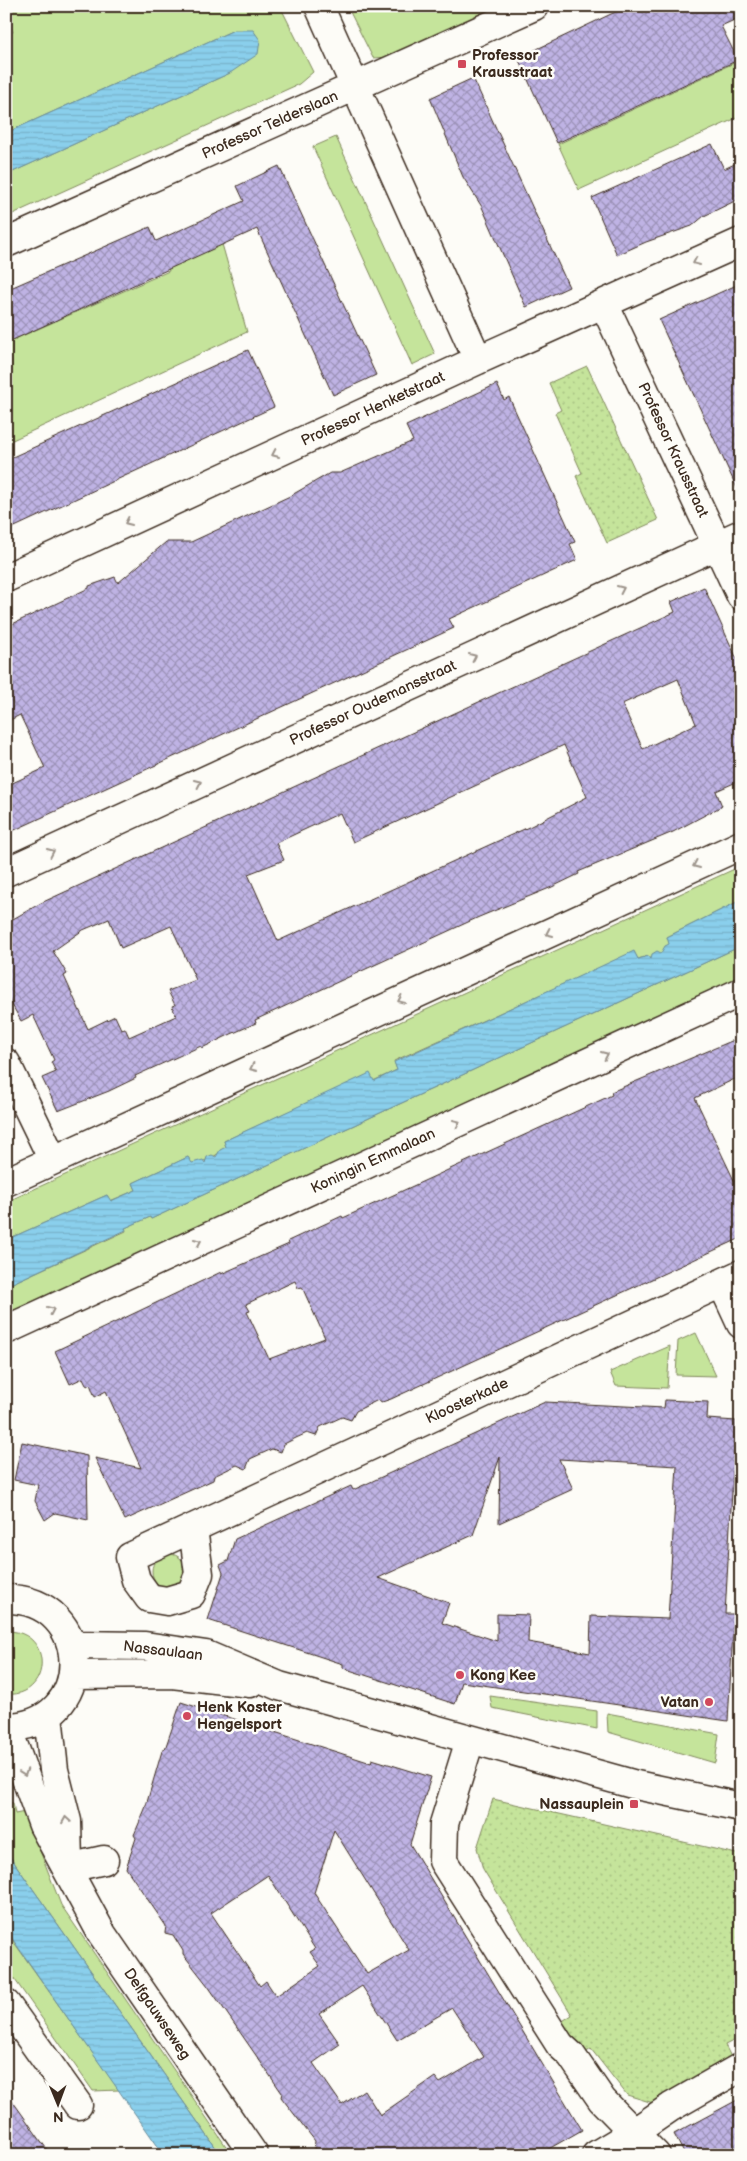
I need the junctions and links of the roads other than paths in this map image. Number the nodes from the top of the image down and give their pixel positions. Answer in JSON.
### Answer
{"nodes":[{"id":1,"x":318,"y":6,"type":"edge"},
{"id":2,"x":534,"y":6,"type":"edge"},
{"id":3,"x":356,"y":87,"type":"junction"},
{"id":4,"x":741,"y":242,"type":"edge"},
{"id":5,"x":6,"y":243,"type":"edge"},
{"id":6,"x":604,"y":304,"type":"junction"},
{"id":7,"x":478,"y":360,"type":"junction"},
{"id":8,"x":729,"y":539,"type":"edge"},
{"id":9,"x":6,"y":578,"type":"edge"},
{"id":10,"x":741,"y":596,"type":"edge"},
{"id":11,"x":741,"y":845,"type":"edge"},
{"id":12,"x":6,"y":872,"type":"edge"},
{"id":13,"x":741,"y":992,"type":"edge"},
{"id":14,"x":6,"y":1063,"type":"edge"},
{"id":15,"x":53,"y":1160,"type":"junction"},
{"id":16,"x":6,"y":1182,"type":"edge"},
{"id":17,"x":731,"y":1279,"type":"edge"},
{"id":18,"x":741,"y":1324,"type":"edge"},
{"id":19,"x":6,"y":1330,"type":"edge"},
{"id":20,"x":193,"y":1528,"type":"dead end"},
{"id":21,"x":6,"y":1599,"type":"edge"},
{"id":22,"x":72,"y":1645,"type":"junction"},
{"id":23,"x":73,"y":1675,"type":"junction"},
{"id":24,"x":279,"y":1686,"type":"junction"},
{"id":25,"x":48,"y":1715,"type":"junction"},
{"id":26,"x":7,"y":1727,"type":"edge"},
{"id":27,"x":470,"y":1740,"type":"junction"},
{"id":28,"x":741,"y":1807,"type":"edge"},
{"id":29,"x":104,"y":1860,"type":"dead end"},
{"id":30,"x":68,"y":1868,"type":"junction"},
{"id":31,"x":6,"y":2004,"type":"edge"},
{"id":32,"x":741,"y":2067,"type":"edge"},
{"id":33,"x":78,"y":2105,"type":"dead end"},
{"id":34,"x":636,"y":2131,"type":"junction"},
{"id":35,"x":599,"y":2153,"type":"edge"},
{"id":36,"x":254,"y":2155,"type":"edge"},
{"id":37,"x":656,"y":2155,"type":"edge"}],
"edges":[{"from":1,"to":3,"type":"street"},
{"from":2,"to":3,"type":"street","name":"Professor Telderslaan"},
{"from":3,"to":5,"type":"street","name":"Professor Telderslaan"},
{"from":3,"to":7,"type":"street"},
{"from":4,"to":6,"type":"street","name":"Professor Henketstraat","one_way":true},
{"from":6,"to":7,"type":"street","name":"Professor Henketstraat"},
{"from":6,"to":8,"type":"street","name":"Professor Krausstraat"},
{"from":7,"to":9,"type":"street","name":"Professor Henketstraat","one_way":true},
{"from":8,"to":10,"type":"street","name":"Professor Krausstraat"},
{"from":12,"to":8,"type":"street","name":"Professor Oudemansstraat","one_way":true},
{"from":11,"to":15,"type":"street","one_way":true},
{"from":19,"to":13,"type":"street","name":"Koningin Emmalaan","one_way":true},
{"from":14,"to":15,"type":"street"},
{"from":15,"to":16,"type":"street"},
{"from":17,"to":18,"type":"street"},
{"from":17,"to":20,"type":"street","name":"Kloosterkade"},
{"from":21,"to":22,"type":"street"},
{"from":22,"to":23,"type":"street"},
{"from":22,"to":24,"type":"street","name":"Nassaulaan"},
{"from":23,"to":24,"type":"street","name":"Nassaulaan"},
{"from":23,"to":25,"type":"street"},
{"from":24,"to":27,"type":"street","name":"Nassaulaan"},
{"from":25,"to":26,"type":"street"},
{"from":30,"to":25,"type":"street","name":"Delfgauwseweg","one_way":true},
{"from":26,"to":30,"type":"street","name":"Delfgauwseweg","one_way":true},
{"from":27,"to":28,"type":"street"},
{"from":27,"to":34,"type":"street"},
{"from":29,"to":30,"type":"street"},
{"from":30,"to":36,"type":"street","name":"Delfgauwseweg"},
{"from":31,"to":33,"type":"street"},
{"from":32,"to":34,"type":"street"},
{"from":34,"to":35,"type":"street"},
{"from":34,"to":37,"type":"street"}]}
